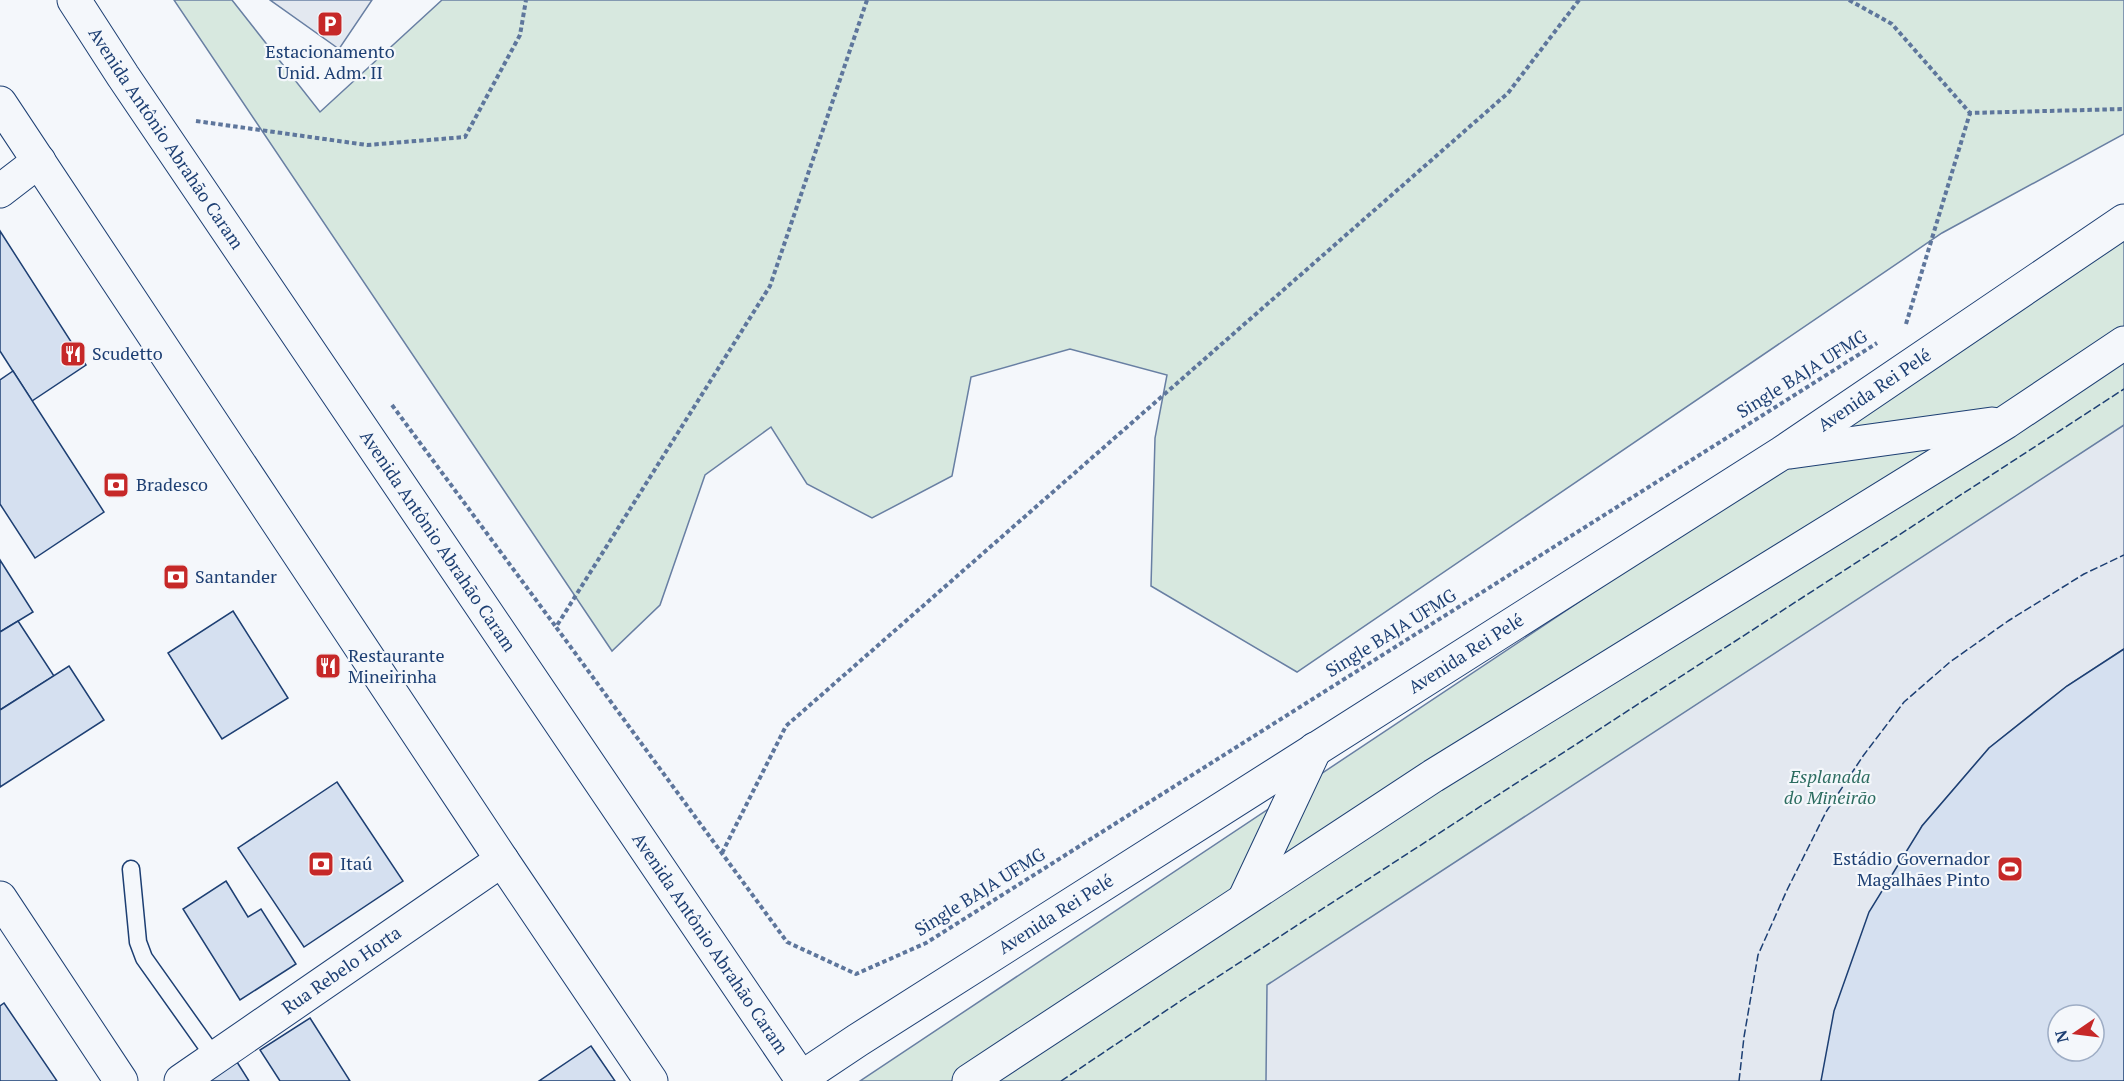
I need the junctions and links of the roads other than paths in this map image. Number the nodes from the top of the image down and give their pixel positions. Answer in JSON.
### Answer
{"nodes":[{"id":1,"x":74,"y":0,"type":"edge"},
{"id":2,"x":0,"y":103,"type":"edge"},
{"id":3,"x":39,"y":161,"type":"junction"},
{"id":4,"x":0,"y":191,"type":"edge"},
{"id":5,"x":2124,"y":221,"type":"edge"},
{"id":6,"x":2124,"y":343,"type":"edge"},
{"id":7,"x":2006,"y":422,"type":"junction"},
{"id":8,"x":1782,"y":453,"type":"junction"},
{"id":9,"x":1316,"y":749,"type":"junction"},
{"id":10,"x":502,"y":860,"type":"junction"},
{"id":11,"x":131,"y":869,"type":"dead end"},
{"id":12,"x":0,"y":898,"type":"edge"},
{"id":13,"x":1245,"y":898,"type":"junction"},
{"id":14,"x":215,"y":1058,"type":"junction"},
{"id":15,"x":802,"y":1080,"type":"edge"},
{"id":16,"x":120,"y":1081,"type":"edge"},
{"id":17,"x":181,"y":1081,"type":"edge"},
{"id":18,"x":651,"y":1081,"type":"edge"},
{"id":19,"x":969,"y":1081,"type":"edge"}],
"edges":[{"from":1,"to":15,"type":"main road","name":"Avenida Antônio Abrahão Caram"},
{"from":2,"to":3,"type":"main road"},
{"from":3,"to":4,"type":"main road"},
{"from":3,"to":10,"type":"main road"},
{"from":5,"to":8,"type":"main road","name":"Avenida Rei Pelé"},
{"from":6,"to":7,"type":"main road"},
{"from":7,"to":8,"type":"main road"},
{"from":7,"to":13,"type":"main road"},
{"from":8,"to":9,"type":"main road","name":"Avenida Rei Pelé"},
{"from":9,"to":13,"type":"main road"},
{"from":9,"to":15,"type":"main road","name":"Avenida Rei Pelé"},
{"from":10,"to":14,"type":"main road","name":"Rua Rebelo Horta"},
{"from":10,"to":18,"type":"main road"},
{"from":11,"to":14,"type":"lane"},
{"from":12,"to":16,"type":"main road"},
{"from":13,"to":19,"type":"main road"},
{"from":14,"to":17,"type":"main road","name":"Rua Rebelo Horta"}]}
